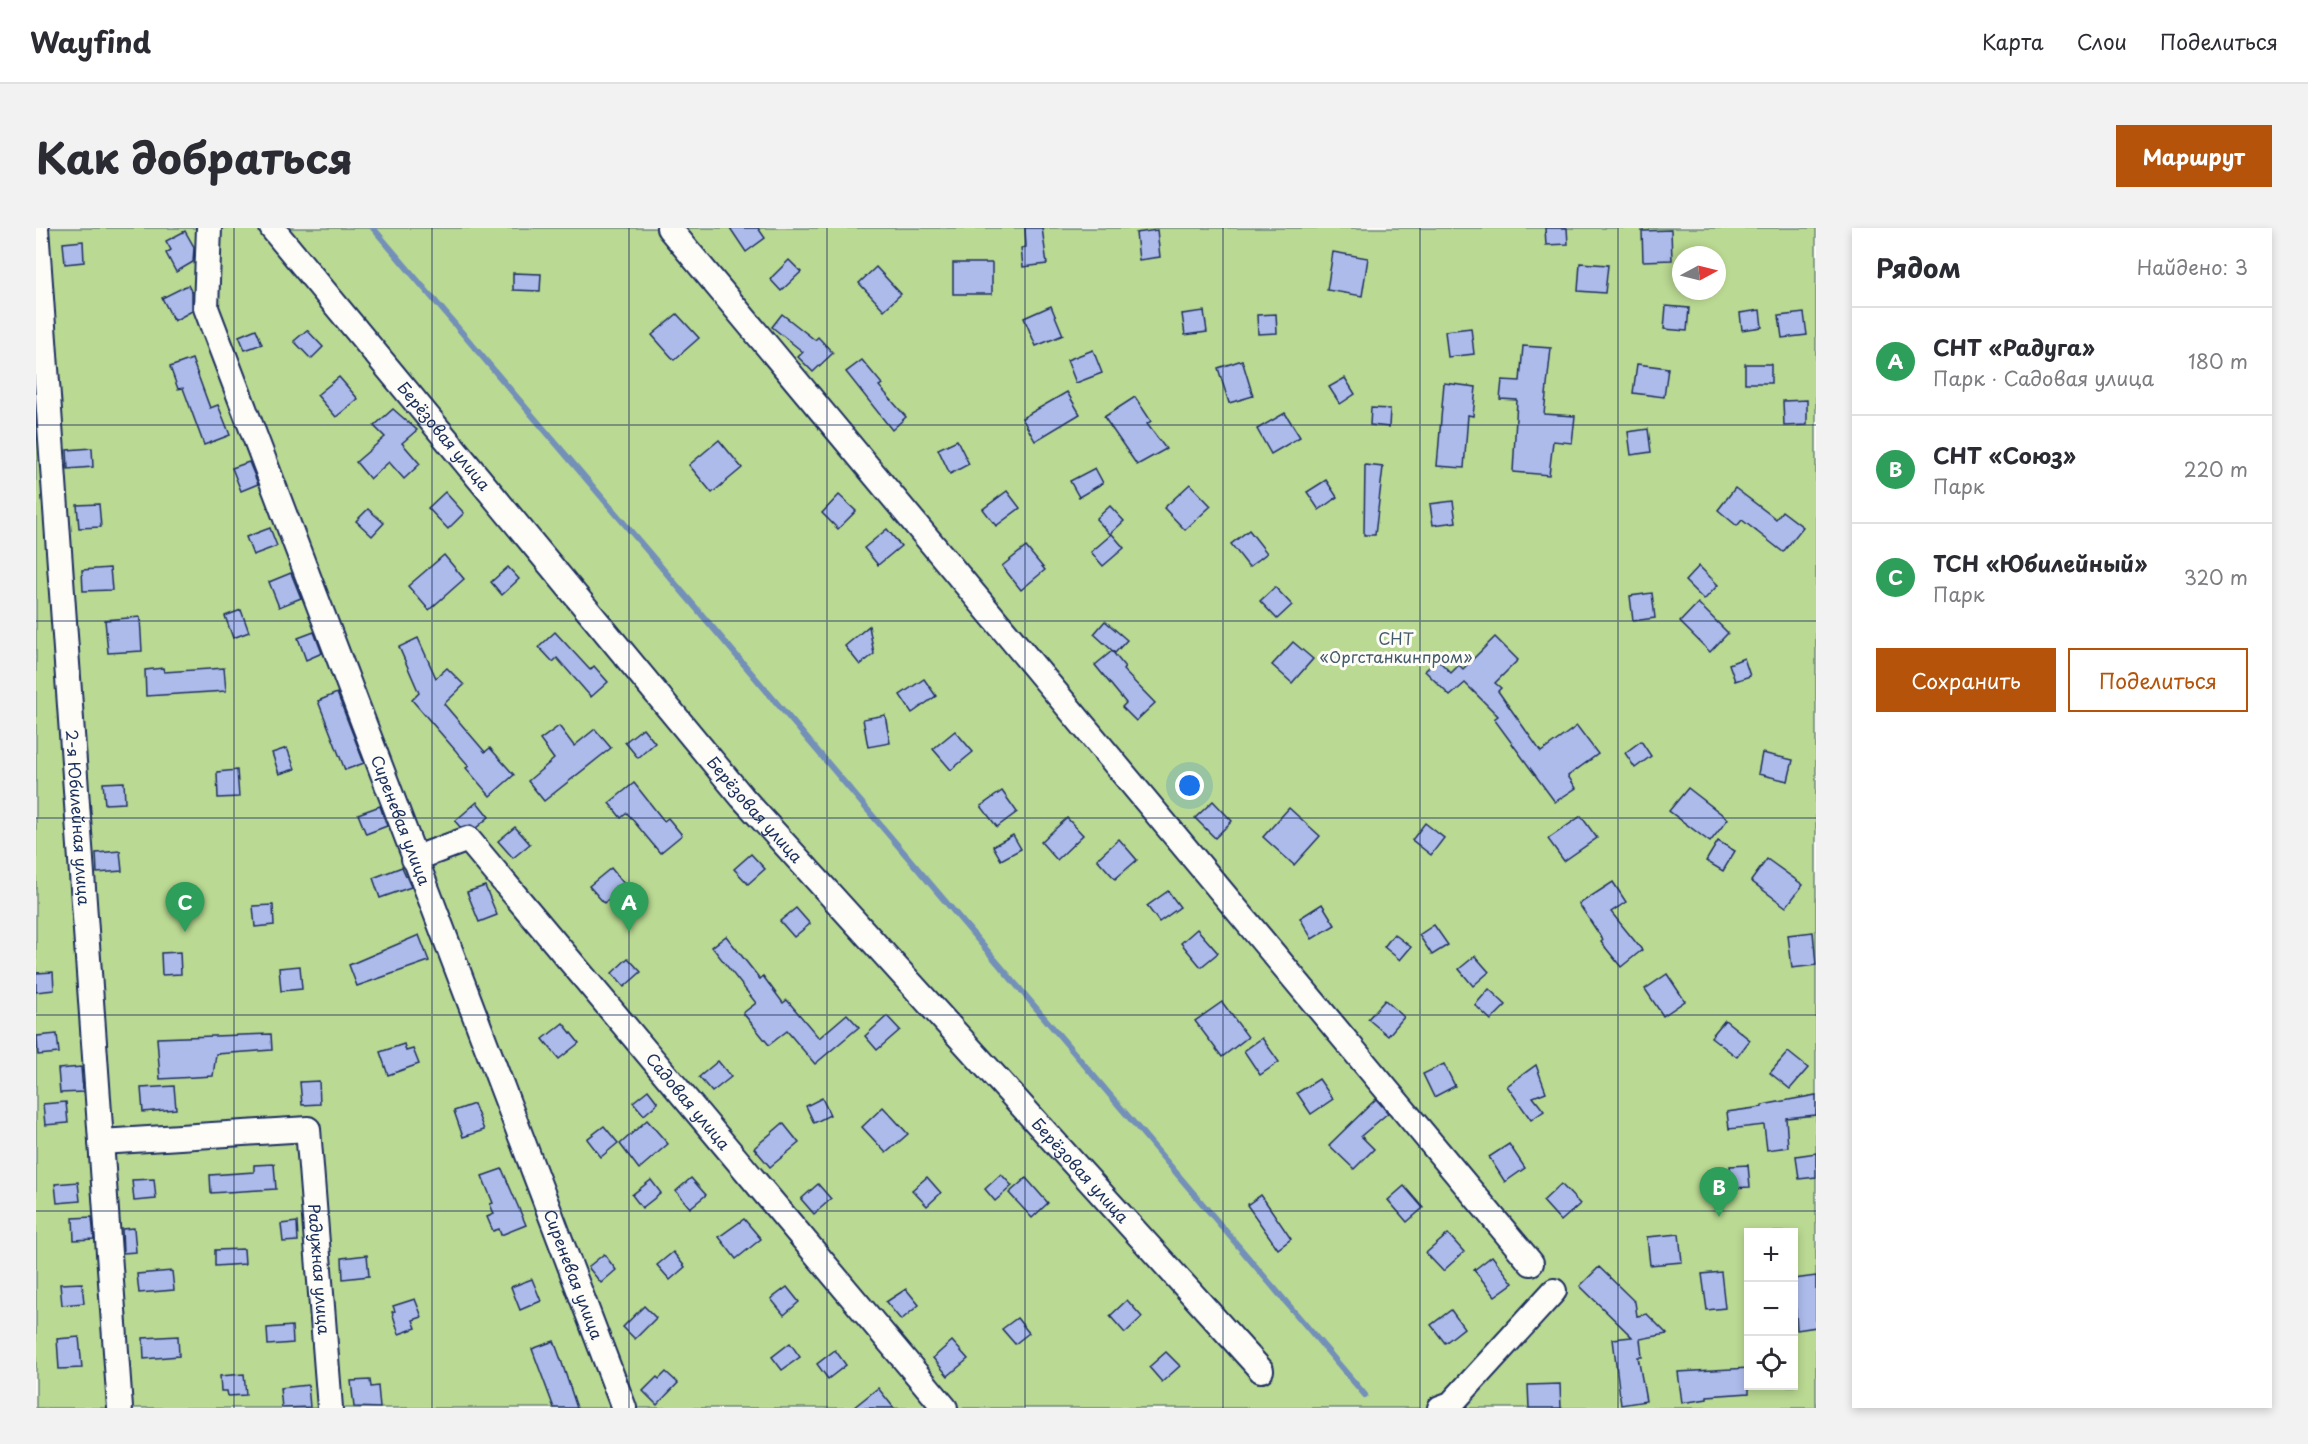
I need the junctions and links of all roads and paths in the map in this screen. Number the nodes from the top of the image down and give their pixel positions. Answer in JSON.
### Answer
{"nodes":[{"id":1,"x":36,"y":228,"type":"edge"},
{"id":2,"x":208,"y":228,"type":"edge"},
{"id":3,"x":272,"y":228,"type":"edge"},
{"id":4,"x":669,"y":228,"type":"edge"},
{"id":5,"x":414,"y":859,"type":"junction"},
{"id":6,"x":101,"y":1143,"type":"junction"},
{"id":7,"x":1531,"y":1263,"type":"dead end"},
{"id":8,"x":1554,"y":1291,"type":"dead end"},
{"id":9,"x":1262,"y":1370,"type":"dead end"},
{"id":10,"x":120,"y":1408,"type":"edge"},
{"id":11,"x":330,"y":1408,"type":"edge"},
{"id":12,"x":624,"y":1408,"type":"edge"},
{"id":13,"x":945,"y":1408,"type":"edge"},
{"id":14,"x":1440,"y":1408,"type":"edge"}],
"edges":[{"from":1,"to":6,"type":"street","name":"2-я Юбилейная улица"},
{"from":2,"to":5,"type":"street","name":"Сиреневая улица"},
{"from":3,"to":9,"type":"street","name":"Берёзовая улица"},
{"from":4,"to":7,"type":"street"},
{"from":5,"to":12,"type":"street","name":"Сиреневая улица"},
{"from":5,"to":13,"type":"street","name":"Садовая улица"},
{"from":6,"to":10,"type":"street","name":"2-я Юбилейная улица"},
{"from":6,"to":11,"type":"street","name":"Радужная улица"},
{"from":8,"to":14,"type":"street"}]}
